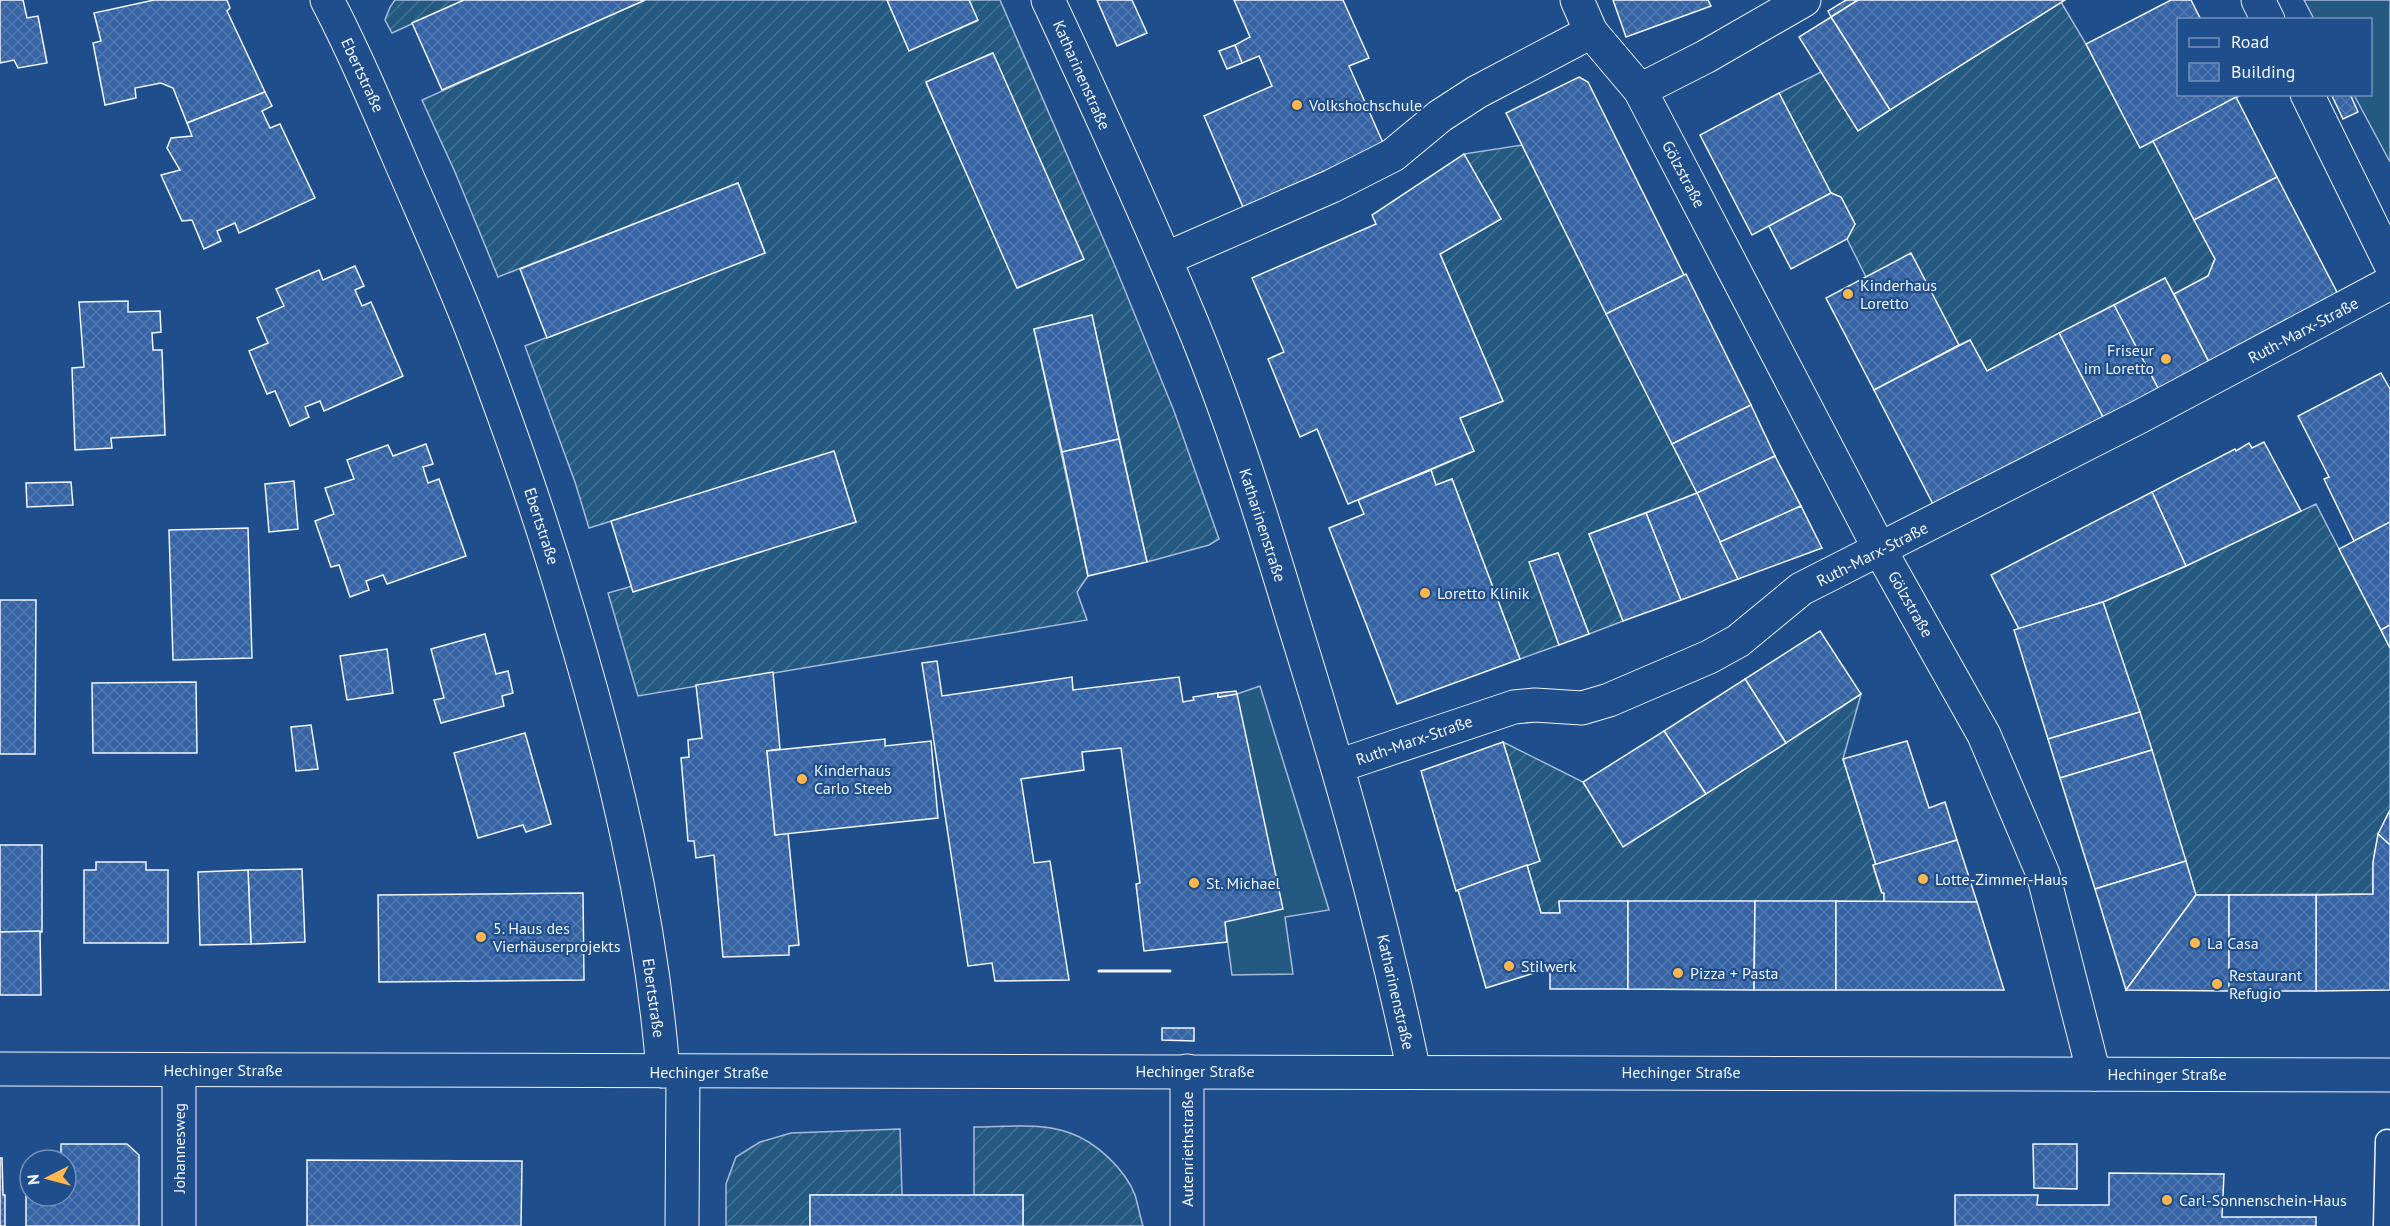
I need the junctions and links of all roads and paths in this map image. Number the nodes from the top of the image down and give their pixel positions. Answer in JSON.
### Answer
{"nodes":[{"id":1,"x":1048,"y":0,"type":"edge"},
{"id":2,"x":1577,"y":0,"type":"edge"},
{"id":3,"x":1804,"y":0,"type":"edge"},
{"id":4,"x":2258,"y":0,"type":"edge"},
{"id":5,"x":335,"y":2,"type":"edge"},
{"id":6,"x":2267,"y":18,"type":"edge"},
{"id":7,"x":1591,"y":32,"type":"junction"},
{"id":8,"x":1640,"y":90,"type":"junction"},
{"id":9,"x":2308,"y":96,"type":"edge"},
{"id":10,"x":1165,"y":260,"type":"junction"},
{"id":11,"x":2390,"y":263,"type":"edge"},
{"id":12,"x":2390,"y":284,"type":"edge"},
{"id":13,"x":1880,"y":550,"type":"junction"},
{"id":14,"x":1338,"y":766,"type":"junction"},
{"id":15,"x":0,"y":1069,"type":"edge"},
{"id":16,"x":179,"y":1070,"type":"junction"},
{"id":17,"x":1187,"y":1071,"type":"junction"},
{"id":18,"x":673,"y":1072,"type":"junction"},
{"id":19,"x":1414,"y":1072,"type":"junction"},
{"id":20,"x":2094,"y":1074,"type":"junction"},
{"id":21,"x":2390,"y":1075,"type":"edge"},
{"id":22,"x":2387,"y":1141,"type":"dead end"},
{"id":23,"x":179,"y":1226,"type":"edge"},
{"id":24,"x":682,"y":1226,"type":"edge"},
{"id":25,"x":1187,"y":1226,"type":"edge"},
{"id":26,"x":2385,"y":1226,"type":"edge"}],
"edges":[{"from":1,"to":10,"type":"street","name":"Katharinenstraße"},
{"from":2,"to":7,"type":"street","name":"Gölzstraße"},
{"from":3,"to":8,"type":"street"},
{"from":4,"to":6,"type":"street"},
{"from":5,"to":18,"type":"street","name":"Ebertstraße"},
{"from":7,"to":8,"type":"street","name":"Gölzstraße"},
{"from":7,"to":10,"type":"street"},
{"from":8,"to":13,"type":"street","name":"Gölzstraße"},
{"from":9,"to":11,"type":"street"},
{"from":10,"to":14,"type":"street","name":"Katharinenstraße"},
{"from":12,"to":13,"type":"street","name":"Ruth-Marx-Straße"},
{"from":13,"to":14,"type":"street","name":"Ruth-Marx-Straße"},
{"from":13,"to":20,"type":"street","name":"Gölzstraße"},
{"from":14,"to":19,"type":"street","name":"Katharinenstraße"},
{"from":15,"to":16,"type":"street","name":"Hechinger Straße"},
{"from":16,"to":18,"type":"street","name":"Hechinger Straße"},
{"from":16,"to":23,"type":"street","name":"Johannesweg"},
{"from":17,"to":18,"type":"street","name":"Hechinger Straße"},
{"from":17,"to":19,"type":"street","name":"Hechinger Straße"},
{"from":17,"to":25,"type":"street","name":"Autenriethstraße"},
{"from":18,"to":24,"type":"street","name":"Ebertstraße"},
{"from":19,"to":20,"type":"street","name":"Hechinger Straße"},
{"from":20,"to":21,"type":"street","name":"Hechinger Straße"},
{"from":22,"to":26,"type":"lane"}]}
